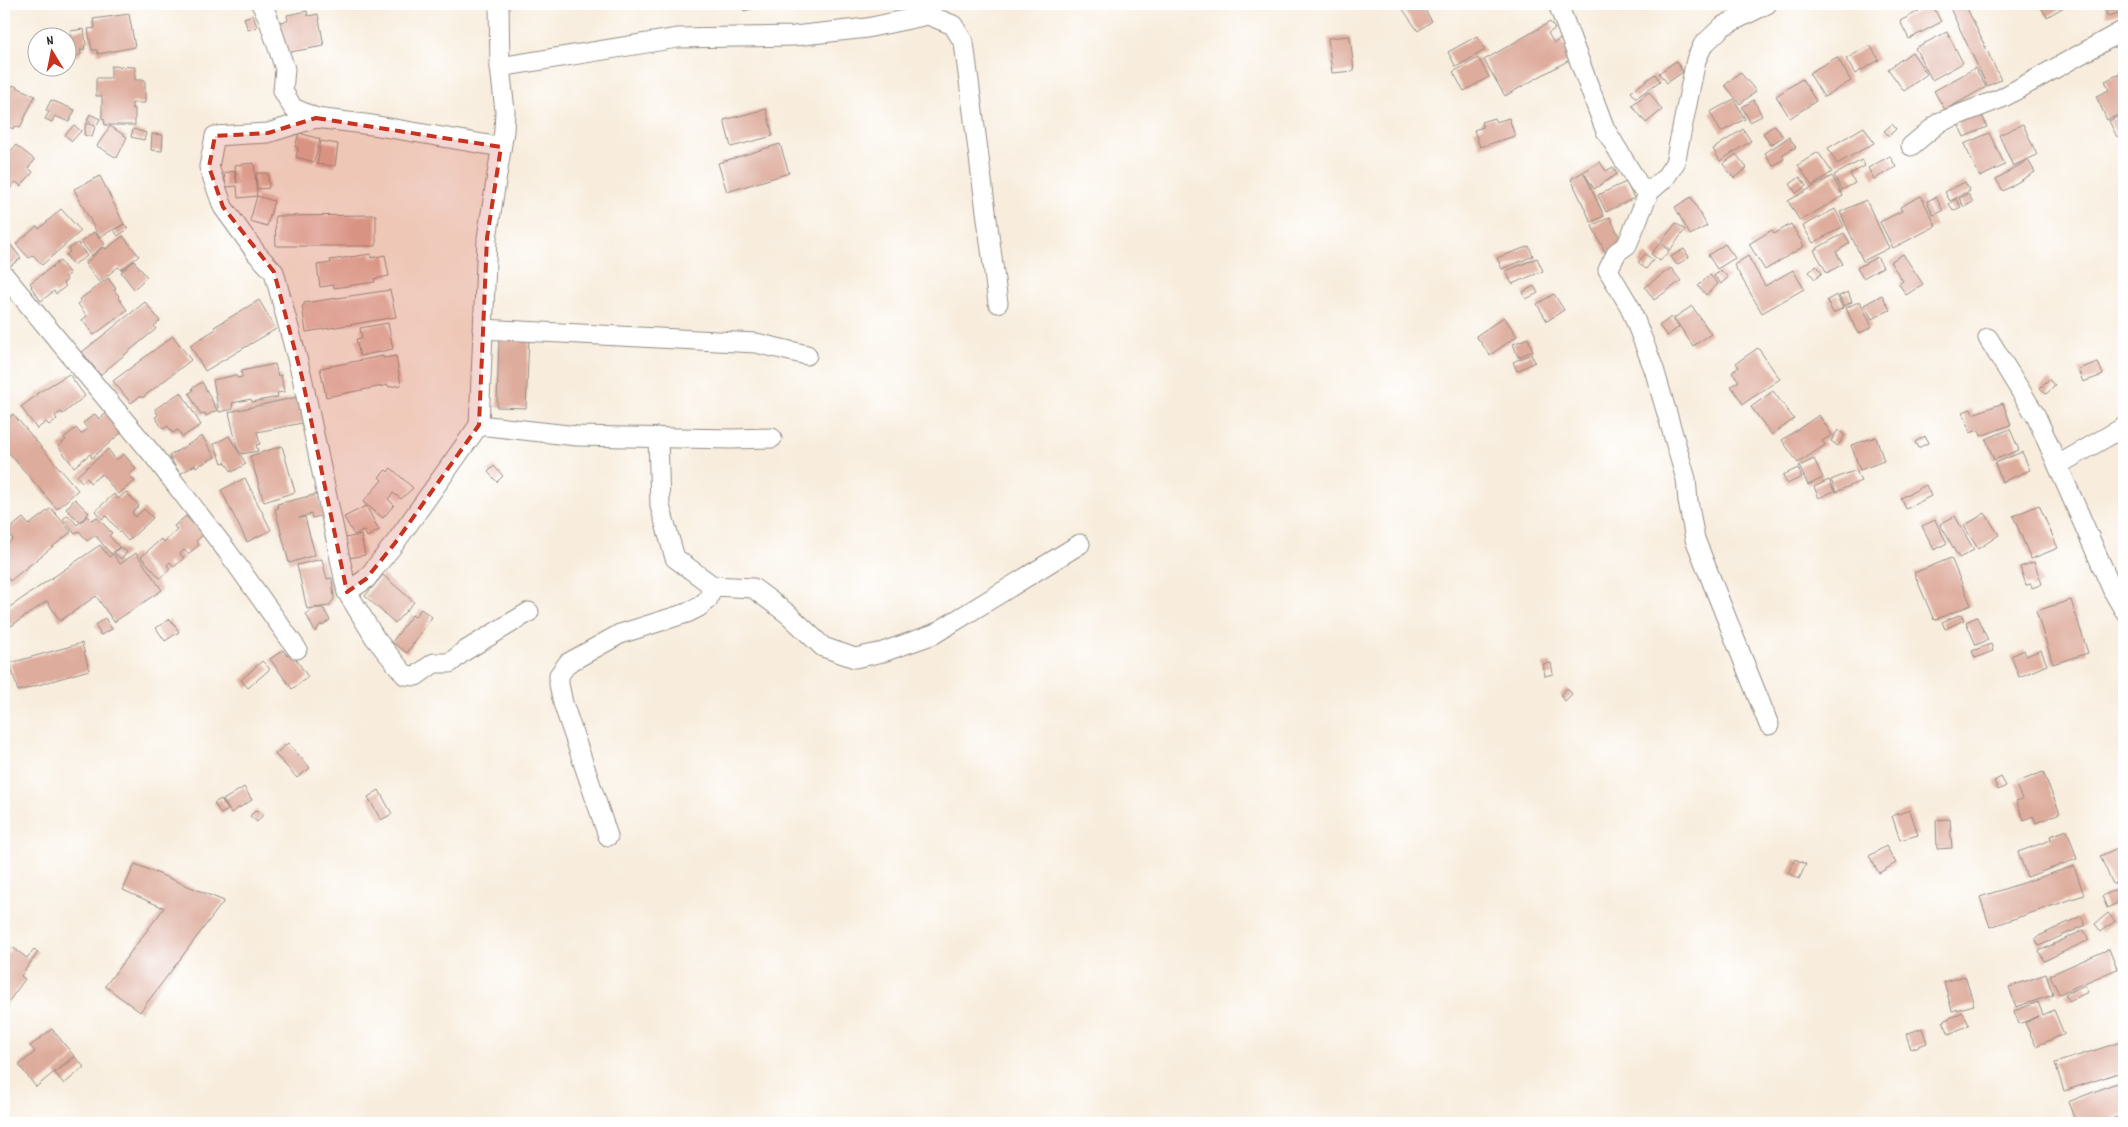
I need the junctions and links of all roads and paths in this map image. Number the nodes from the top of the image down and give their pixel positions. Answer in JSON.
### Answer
{"nodes":[{"id":1,"x":261,"y":4,"type":"edge"},
{"id":2,"x":500,"y":4,"type":"edge"},
{"id":3,"x":1558,"y":4,"type":"edge"},
{"id":4,"x":1767,"y":4,"type":"edge"},
{"id":5,"x":2124,"y":30,"type":"edge"},
{"id":6,"x":500,"y":68,"type":"junction"},
{"id":7,"x":316,"y":118,"type":"junction"},
{"id":8,"x":1911,"y":146,"type":"dead end"},
{"id":9,"x":501,"y":147,"type":"junction"},
{"id":10,"x":1650,"y":192,"type":"junction"},
{"id":11,"x":4,"y":275,"type":"edge"},
{"id":12,"x":998,"y":304,"type":"dead end"},
{"id":13,"x":482,"y":329,"type":"junction"},
{"id":14,"x":1988,"y":338,"type":"dead end"},
{"id":15,"x":807,"y":355,"type":"dead end"},
{"id":16,"x":479,"y":425,"type":"junction"},
{"id":17,"x":2124,"y":427,"type":"edge"},
{"id":18,"x":658,"y":437,"type":"junction"},
{"id":19,"x":772,"y":438,"type":"dead end"},
{"id":20,"x":2058,"y":464,"type":"junction"},
{"id":21,"x":1080,"y":544,"type":"dead end"},
{"id":22,"x":713,"y":586,"type":"junction"},
{"id":23,"x":347,"y":592,"type":"junction"},
{"id":24,"x":2124,"y":610,"type":"edge"},
{"id":25,"x":529,"y":612,"type":"dead end"},
{"id":26,"x":297,"y":648,"type":"dead end"},
{"id":27,"x":1769,"y":725,"type":"dead end"},
{"id":28,"x":608,"y":836,"type":"dead end"}],
"edges":[{"from":1,"to":7,"type":"street"},
{"from":2,"to":6,"type":"street"},
{"from":3,"to":10,"type":"street"},
{"from":4,"to":10,"type":"street"},
{"from":5,"to":8,"type":"street"},
{"from":6,"to":9,"type":"street"},
{"from":6,"to":12,"type":"street"},
{"from":7,"to":9,"type":"street"},
{"from":7,"to":23,"type":"street"},
{"from":9,"to":13,"type":"street"},
{"from":10,"to":27,"type":"street"},
{"from":11,"to":26,"type":"street"},
{"from":13,"to":15,"type":"street"},
{"from":13,"to":16,"type":"street"},
{"from":14,"to":20,"type":"street"},
{"from":16,"to":18,"type":"street"},
{"from":16,"to":23,"type":"street"},
{"from":17,"to":20,"type":"street"},
{"from":18,"to":19,"type":"street"},
{"from":18,"to":22,"type":"street"},
{"from":20,"to":24,"type":"street"},
{"from":21,"to":22,"type":"street"},
{"from":22,"to":28,"type":"street"},
{"from":23,"to":25,"type":"street"}]}
